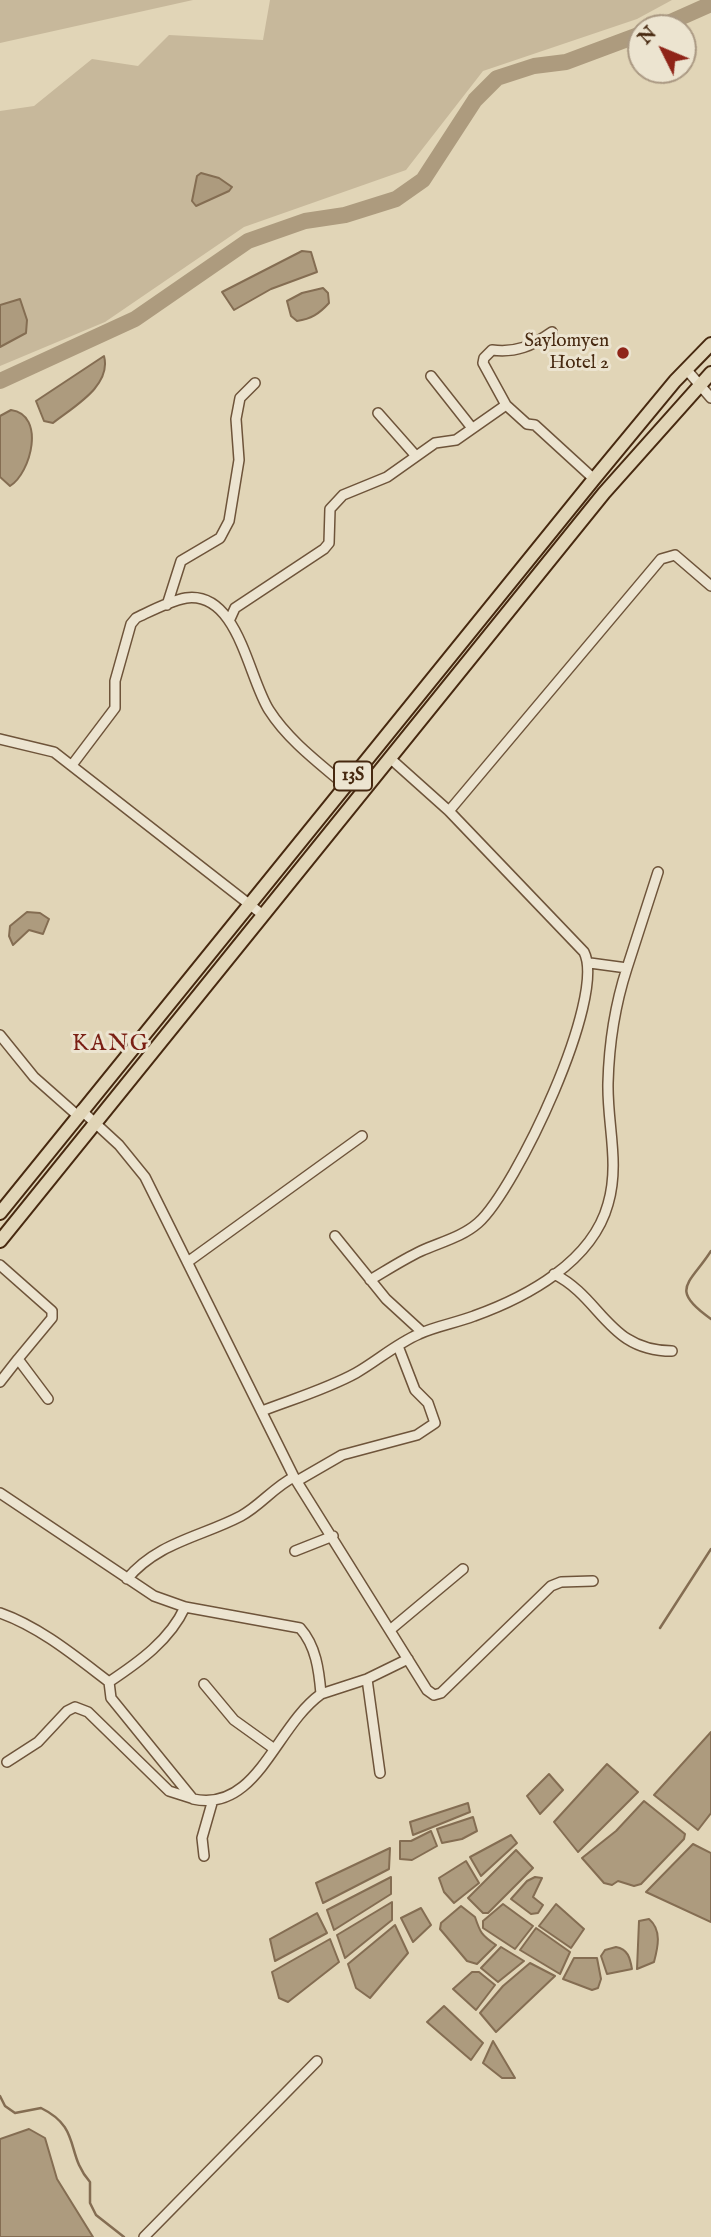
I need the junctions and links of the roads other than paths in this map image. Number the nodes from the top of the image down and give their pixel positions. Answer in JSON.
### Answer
{"nodes":[{"id":1,"x":552,"y":332,"type":"dead end"},
{"id":2,"x":711,"y":344,"type":"edge"},
{"id":3,"x":686,"y":369,"type":"junction"},
{"id":4,"x":711,"y":373,"type":"edge"},
{"id":5,"x":432,"y":376,"type":"dead end"},
{"id":6,"x":256,"y":383,"type":"dead end"},
{"id":7,"x":699,"y":384,"type":"junction"},
{"id":8,"x":711,"y":398,"type":"edge"},
{"id":9,"x":506,"y":405,"type":"junction"},
{"id":10,"x":378,"y":412,"type":"dead end"},
{"id":11,"x":472,"y":428,"type":"junction"},
{"id":12,"x":416,"y":456,"type":"junction"},
{"id":13,"x":594,"y":479,"type":"junction"},
{"id":14,"x":529,"y":561,"type":"junction"},
{"id":15,"x":542,"y":572,"type":"junction"},
{"id":16,"x":711,"y":586,"type":"edge"},
{"id":17,"x":167,"y":605,"type":"junction"},
{"id":18,"x":230,"y":619,"type":"junction"},
{"id":19,"x":0,"y":739,"type":"edge"},
{"id":20,"x":392,"y":760,"type":"junction"},
{"id":21,"x":72,"y":765,"type":"junction"},
{"id":22,"x":346,"y":786,"type":"junction"},
{"id":23,"x":449,"y":811,"type":"junction"},
{"id":24,"x":657,"y":872,"type":"dead end"},
{"id":25,"x":250,"y":905,"type":"junction"},
{"id":26,"x":263,"y":915,"type":"junction"},
{"id":27,"x":590,"y":963,"type":"junction"},
{"id":28,"x":626,"y":968,"type":"junction"},
{"id":29,"x":0,"y":1035,"type":"edge"},
{"id":30,"x":79,"y":1112,"type":"junction"},
{"id":31,"x":94,"y":1121,"type":"junction"},
{"id":32,"x":362,"y":1136,"type":"dead end"},
{"id":33,"x":0,"y":1213,"type":"edge"},
{"id":34,"x":335,"y":1236,"type":"dead end"},
{"id":35,"x":0,"y":1241,"type":"edge"},
{"id":36,"x":189,"y":1261,"type":"junction"},
{"id":37,"x":0,"y":1265,"type":"edge"},
{"id":38,"x":554,"y":1274,"type":"junction"},
{"id":39,"x":370,"y":1280,"type":"junction"},
{"id":40,"x":422,"y":1332,"type":"junction"},
{"id":41,"x":398,"y":1346,"type":"junction"},
{"id":42,"x":673,"y":1351,"type":"dead end"},
{"id":43,"x":18,"y":1359,"type":"junction"},
{"id":44,"x":0,"y":1381,"type":"edge"},
{"id":45,"x":48,"y":1399,"type":"dead end"},
{"id":46,"x":262,"y":1411,"type":"junction"},
{"id":47,"x":296,"y":1479,"type":"junction"},
{"id":48,"x":0,"y":1493,"type":"edge"},
{"id":49,"x":333,"y":1536,"type":"junction"},
{"id":50,"x":295,"y":1551,"type":"dead end"},
{"id":51,"x":463,"y":1569,"type":"dead end"},
{"id":52,"x":127,"y":1580,"type":"junction"},
{"id":53,"x":593,"y":1581,"type":"dead end"},
{"id":54,"x":185,"y":1607,"type":"junction"},
{"id":55,"x":0,"y":1613,"type":"edge"},
{"id":56,"x":390,"y":1630,"type":"junction"},
{"id":57,"x":408,"y":1659,"type":"junction"},
{"id":58,"x":367,"y":1679,"type":"junction"},
{"id":59,"x":109,"y":1682,"type":"junction"},
{"id":60,"x":204,"y":1684,"type":"dead end"},
{"id":61,"x":321,"y":1694,"type":"junction"},
{"id":62,"x":273,"y":1748,"type":"junction"},
{"id":63,"x":7,"y":1762,"type":"dead end"},
{"id":64,"x":380,"y":1773,"type":"dead end"},
{"id":65,"x":193,"y":1799,"type":"junction"},
{"id":66,"x":212,"y":1803,"type":"junction"},
{"id":67,"x":204,"y":1856,"type":"dead end"},
{"id":68,"x":317,"y":2061,"type":"dead end"},
{"id":69,"x":144,"y":2237,"type":"edge"}],
"edges":[{"from":1,"to":9,"type":"street"},
{"from":2,"to":3,"type":"highway","number":"13S"},
{"from":3,"to":7,"type":"street"},
{"from":3,"to":13,"type":"highway","number":"13S"},
{"from":4,"to":7,"type":"highway","number":"13S"},
{"from":5,"to":11,"type":"street"},
{"from":6,"to":17,"type":"street"},
{"from":7,"to":8,"type":"street"},
{"from":7,"to":15,"type":"highway","number":"13S"},
{"from":9,"to":11,"type":"street"},
{"from":9,"to":13,"type":"street"},
{"from":10,"to":12,"type":"street"},
{"from":11,"to":12,"type":"street"},
{"from":12,"to":18,"type":"street"},
{"from":13,"to":14,"type":"highway","number":"13S"},
{"from":14,"to":15,"type":"highway"},
{"from":14,"to":22,"type":"highway","number":"13S"},
{"from":15,"to":20,"type":"highway","number":"13S"},
{"from":16,"to":23,"type":"street"},
{"from":17,"to":18,"type":"street"},
{"from":17,"to":21,"type":"street"},
{"from":18,"to":22,"type":"street"},
{"from":19,"to":21,"type":"street"},
{"from":20,"to":23,"type":"street"},
{"from":20,"to":26,"type":"highway","number":"13S"},
{"from":21,"to":25,"type":"street"},
{"from":22,"to":25,"type":"highway","number":"13S"},
{"from":23,"to":27,"type":"street"},
{"from":24,"to":28,"type":"street"},
{"from":25,"to":26,"type":"street"},
{"from":25,"to":30,"type":"highway","number":"13S"},
{"from":26,"to":31,"type":"highway","number":"13S"},
{"from":27,"to":28,"type":"street"},
{"from":27,"to":39,"type":"street"},
{"from":28,"to":38,"type":"street"},
{"from":29,"to":30,"type":"street"},
{"from":30,"to":31,"type":"street"},
{"from":30,"to":33,"type":"highway","number":"13S"},
{"from":31,"to":35,"type":"highway","number":"13S"},
{"from":31,"to":36,"type":"street"},
{"from":32,"to":36,"type":"street"},
{"from":34,"to":39,"type":"street"},
{"from":36,"to":46,"type":"street"},
{"from":37,"to":43,"type":"street"},
{"from":38,"to":40,"type":"street"},
{"from":38,"to":42,"type":"street"},
{"from":39,"to":40,"type":"street"},
{"from":40,"to":41,"type":"street"},
{"from":41,"to":46,"type":"street"},
{"from":41,"to":47,"type":"street"},
{"from":43,"to":44,"type":"street"},
{"from":43,"to":45,"type":"street"},
{"from":46,"to":47,"type":"street"},
{"from":47,"to":49,"type":"street"},
{"from":47,"to":52,"type":"street"},
{"from":48,"to":52,"type":"street"},
{"from":49,"to":50,"type":"street"},
{"from":49,"to":56,"type":"street"},
{"from":51,"to":56,"type":"street"},
{"from":52,"to":54,"type":"street"},
{"from":53,"to":57,"type":"street"},
{"from":54,"to":59,"type":"street"},
{"from":54,"to":61,"type":"street"},
{"from":55,"to":59,"type":"street"},
{"from":56,"to":57,"type":"street"},
{"from":57,"to":58,"type":"street"},
{"from":58,"to":61,"type":"street"},
{"from":58,"to":64,"type":"street"},
{"from":59,"to":65,"type":"street"},
{"from":60,"to":62,"type":"street"},
{"from":61,"to":62,"type":"street"},
{"from":62,"to":66,"type":"street"},
{"from":63,"to":65,"type":"street"},
{"from":65,"to":66,"type":"street"},
{"from":66,"to":67,"type":"street"},
{"from":68,"to":69,"type":"street"}]}
